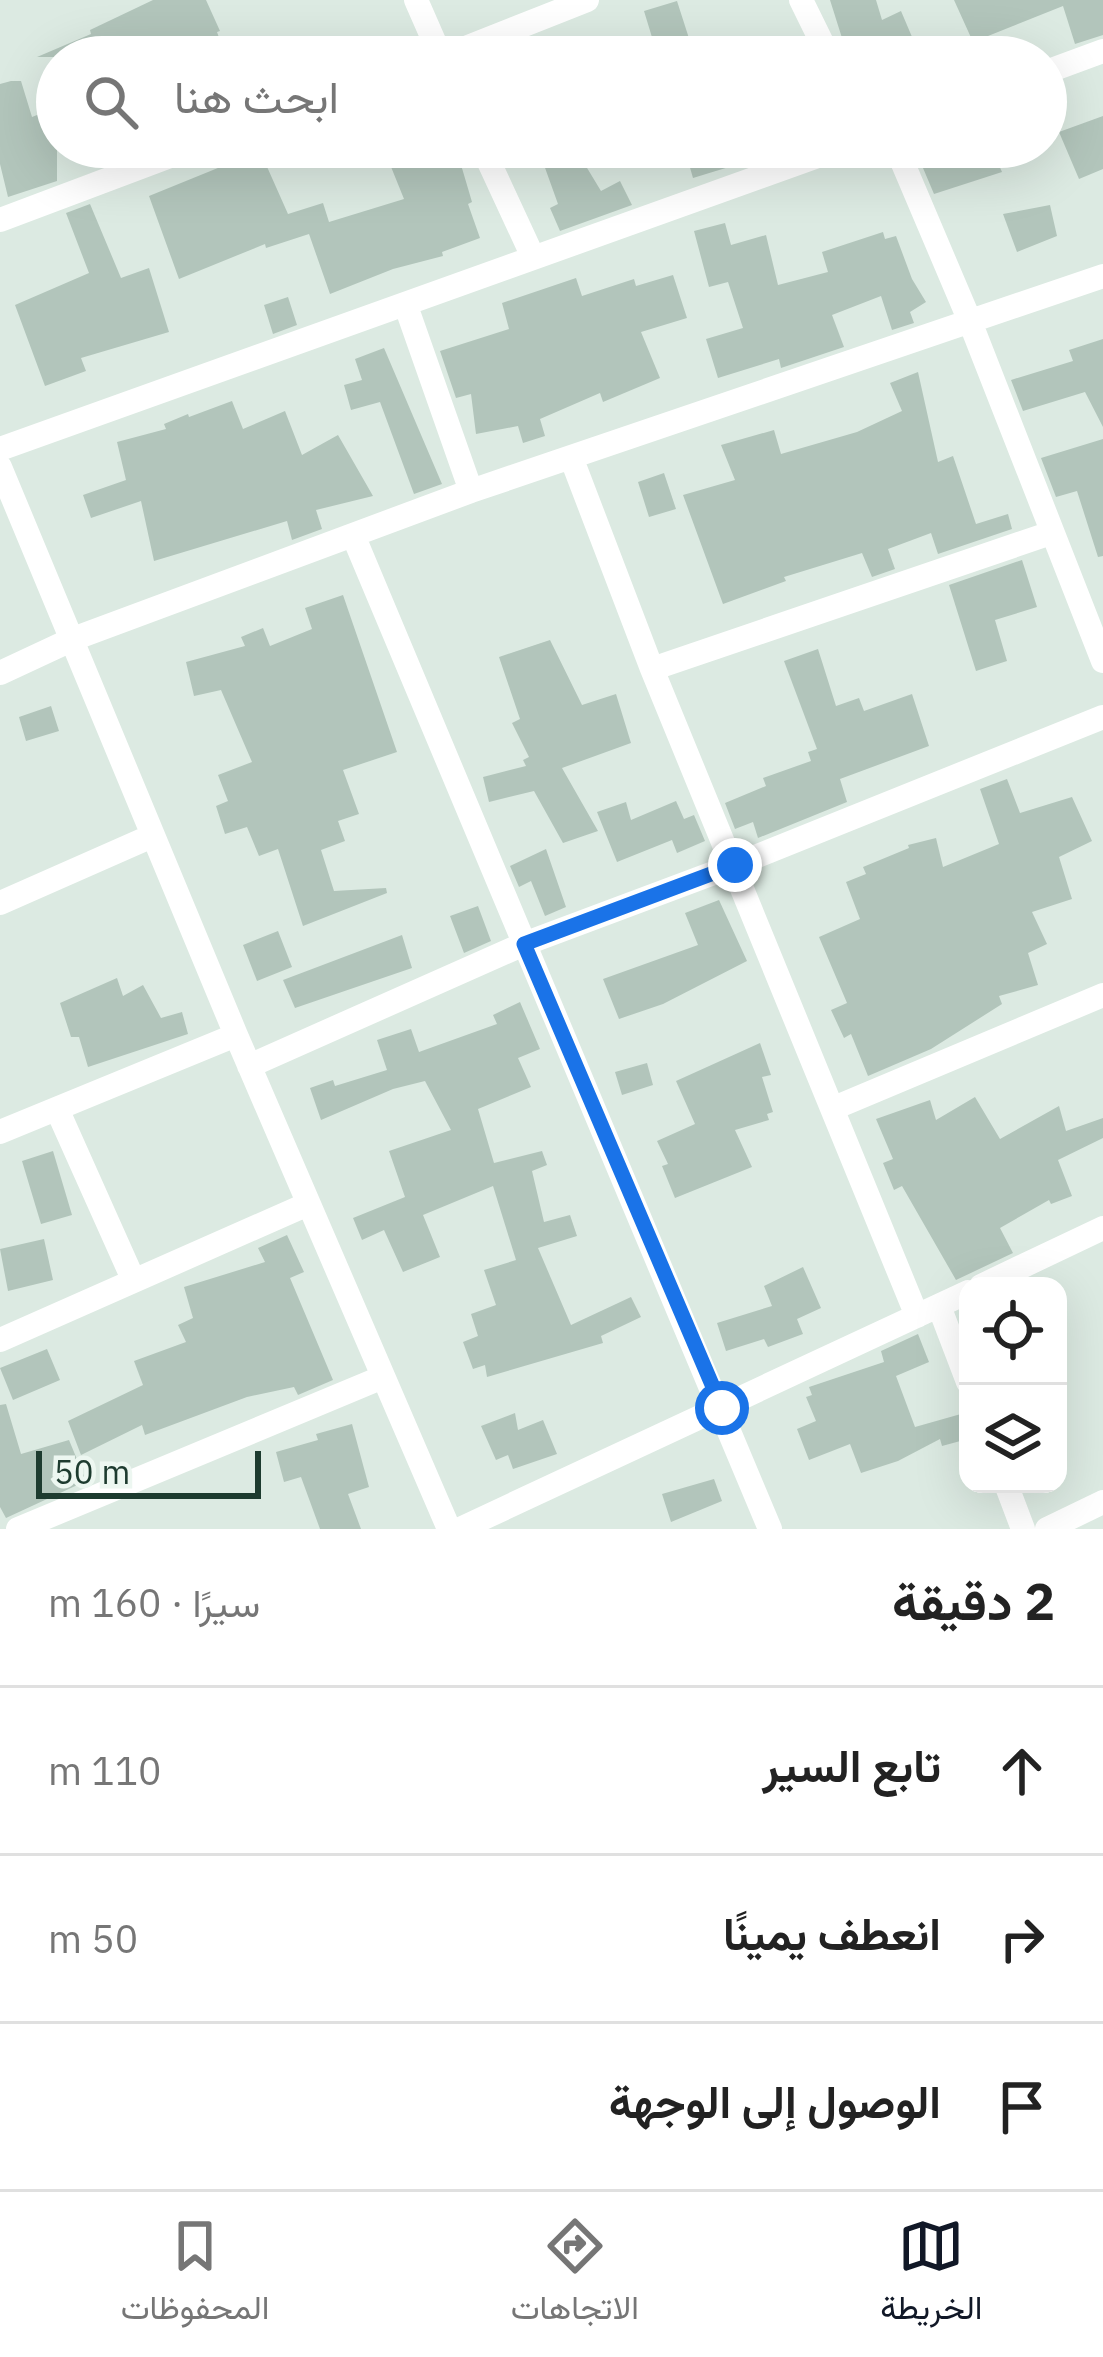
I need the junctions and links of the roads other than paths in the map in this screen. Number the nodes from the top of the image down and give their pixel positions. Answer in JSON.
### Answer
{"nodes":[{"id":1,"x":416,"y":0,"type":"edge"},
{"id":2,"x":587,"y":0,"type":"edge"},
{"id":3,"x":801,"y":0,"type":"edge"},
{"id":4,"x":432,"y":36,"type":"edge"},
{"id":5,"x":495,"y":36,"type":"edge"},
{"id":6,"x":819,"y":36,"type":"edge"},
{"id":7,"x":1103,"y":51,"type":"edge"},
{"id":8,"x":1067,"y":64,"type":"edge"},
{"id":9,"x":138,"y":168,"type":"edge"},
{"id":10,"x":492,"y":168,"type":"edge"},
{"id":11,"x":784,"y":168,"type":"edge"},
{"id":12,"x":905,"y":168,"type":"edge"},
{"id":13,"x":0,"y":220,"type":"edge"},
{"id":14,"x":533,"y":257,"type":"junction"},
{"id":15,"x":1103,"y":277,"type":"edge"},
{"id":16,"x":406,"y":306,"type":"junction"},
{"id":17,"x":969,"y":320,"type":"junction"},
{"id":18,"x":0,"y":449,"type":"edge"},
{"id":19,"x":571,"y":457,"type":"junction"},
{"id":20,"x":0,"y":467,"type":"edge"},
{"id":21,"x":471,"y":491,"type":"junction"},
{"id":22,"x":1051,"y":533,"type":"junction"},
{"id":23,"x":353,"y":535,"type":"junction"},
{"id":24,"x":73,"y":639,"type":"junction"},
{"id":25,"x":1103,"y":661,"type":"edge"},
{"id":26,"x":652,"y":669,"type":"junction"},
{"id":27,"x":0,"y":673,"type":"edge"},
{"id":28,"x":1103,"y":717,"type":"edge"},
{"id":29,"x":152,"y":836,"type":"junction"},
{"id":30,"x":735,"y":865,"type":"junction"},
{"id":31,"x":0,"y":903,"type":"edge"},
{"id":32,"x":524,"y":944,"type":"junction"},
{"id":33,"x":1103,"y":995,"type":"edge"},
{"id":34,"x":236,"y":1035,"type":"junction"},
{"id":35,"x":249,"y":1066,"type":"junction"},
{"id":36,"x":834,"y":1108,"type":"junction"},
{"id":37,"x":57,"y":1109,"type":"junction"},
{"id":38,"x":0,"y":1132,"type":"edge"},
{"id":39,"x":308,"y":1204,"type":"junction"},
{"id":40,"x":1103,"y":1228,"type":"edge"},
{"id":41,"x":1000,"y":1277,"type":"edge"},
{"id":42,"x":133,"y":1279,"type":"junction"},
{"id":43,"x":959,"y":1296,"type":"edge"},
{"id":44,"x":928,"y":1311,"type":"junction"},
{"id":45,"x":0,"y":1340,"type":"edge"},
{"id":46,"x":959,"y":1366,"type":"edge"},
{"id":47,"x":382,"y":1376,"type":"junction"},
{"id":48,"x":722,"y":1408,"type":"junction"},
{"id":49,"x":1009,"y":1493,"type":"edge"},
{"id":50,"x":1103,"y":1502,"type":"edge"},
{"id":51,"x":18,"y":1529,"type":"edge"},
{"id":52,"x":449,"y":1529,"type":"edge"},
{"id":53,"x":460,"y":1529,"type":"edge"},
{"id":54,"x":770,"y":1529,"type":"edge"},
{"id":55,"x":1023,"y":1529,"type":"edge"},
{"id":56,"x":1047,"y":1529,"type":"edge"}],
"edges":[{"from":1,"to":4,"type":"street"},
{"from":2,"to":5,"type":"street"},
{"from":3,"to":6,"type":"street"},
{"from":7,"to":8,"type":"street"},
{"from":9,"to":13,"type":"street"},
{"from":10,"to":14,"type":"street"},
{"from":11,"to":14,"type":"street"},
{"from":12,"to":17,"type":"street"},
{"from":14,"to":16,"type":"street"},
{"from":15,"to":17,"type":"street"},
{"from":16,"to":18,"type":"street"},
{"from":16,"to":21,"type":"street"},
{"from":17,"to":19,"type":"street"},
{"from":17,"to":22,"type":"street"},
{"from":19,"to":21,"type":"street"},
{"from":19,"to":26,"type":"street"},
{"from":20,"to":24,"type":"street"},
{"from":21,"to":23,"type":"street"},
{"from":22,"to":25,"type":"street"},
{"from":22,"to":26,"type":"street"},
{"from":23,"to":24,"type":"street"},
{"from":23,"to":32,"type":"street"},
{"from":24,"to":27,"type":"street"},
{"from":24,"to":29,"type":"street"},
{"from":26,"to":30,"type":"street"},
{"from":28,"to":30,"type":"street"},
{"from":29,"to":31,"type":"street"},
{"from":29,"to":34,"type":"street"},
{"from":30,"to":32,"type":"street"},
{"from":30,"to":36,"type":"street"},
{"from":32,"to":35,"type":"street"},
{"from":32,"to":48,"type":"street"},
{"from":33,"to":36,"type":"street"},
{"from":34,"to":35,"type":"street"},
{"from":34,"to":37,"type":"street"},
{"from":35,"to":39,"type":"street"},
{"from":36,"to":44,"type":"street"},
{"from":37,"to":38,"type":"street"},
{"from":37,"to":42,"type":"street"},
{"from":39,"to":42,"type":"street"},
{"from":39,"to":47,"type":"street"},
{"from":40,"to":41,"type":"street"},
{"from":42,"to":45,"type":"street"},
{"from":43,"to":44,"type":"street"},
{"from":44,"to":46,"type":"street"},
{"from":44,"to":48,"type":"street"},
{"from":47,"to":51,"type":"street"},
{"from":47,"to":52,"type":"street"},
{"from":48,"to":53,"type":"street"},
{"from":48,"to":54,"type":"street"},
{"from":49,"to":55,"type":"street"},
{"from":50,"to":56,"type":"street"}]}
